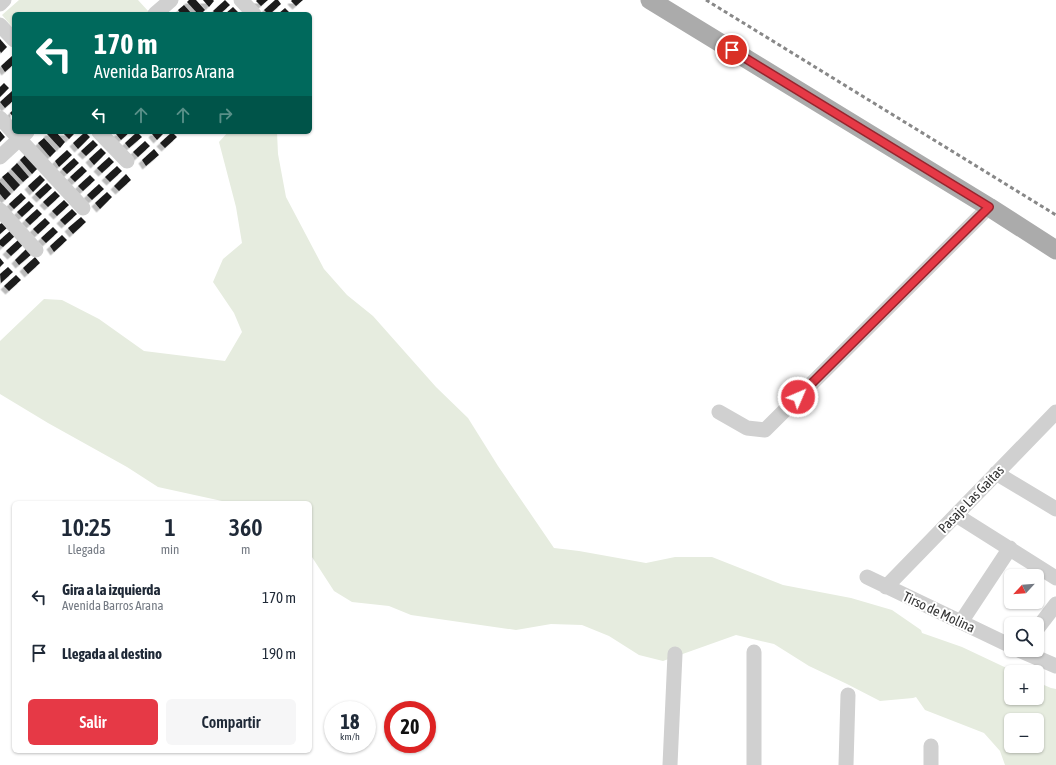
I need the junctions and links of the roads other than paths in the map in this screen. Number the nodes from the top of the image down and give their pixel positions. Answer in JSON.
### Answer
{"nodes":[{"id":1,"x":4,"y":0,"type":"edge"},
{"id":2,"x":241,"y":0,"type":"edge"},
{"id":3,"x":650,"y":0,"type":"edge"},
{"id":4,"x":0,"y":4,"type":"edge"},
{"id":5,"x":252,"y":12,"type":"edge"},
{"id":6,"x":0,"y":25,"type":"edge"},
{"id":7,"x":12,"y":38,"type":"edge"},
{"id":8,"x":0,"y":118,"type":"edge"},
{"id":9,"x":12,"y":127,"type":"edge"},
{"id":10,"x":101,"y":134,"type":"edge"},
{"id":11,"x":24,"y":136,"type":"edge"},
{"id":12,"x":0,"y":157,"type":"edge"},
{"id":13,"x":127,"y":161,"type":"dead end"},
{"id":14,"x":989,"y":207,"type":"junction"},
{"id":15,"x":83,"y":208,"type":"dead end"},
{"id":16,"x":0,"y":210,"type":"edge"},
{"id":17,"x":36,"y":250,"type":"dead end"},
{"id":18,"x":1056,"y":250,"type":"edge"},
{"id":19,"x":719,"y":412,"type":"dead end"},
{"id":20,"x":1056,"y":412,"type":"edge"},
{"id":21,"x":1050,"y":428,"type":"edge"},
{"id":22,"x":996,"y":474,"type":"junction"},
{"id":23,"x":1056,"y":509,"type":"edge"},
{"id":24,"x":956,"y":515,"type":"junction"},
{"id":25,"x":1010,"y":548,"type":"junction"},
{"id":26,"x":867,"y":577,"type":"dead end"},
{"id":27,"x":1056,"y":578,"type":"edge"},
{"id":28,"x":886,"y":587,"type":"junction"},
{"id":29,"x":1056,"y":604,"type":"edge"},
{"id":30,"x":1044,"y":620,"type":"edge"},
{"id":31,"x":961,"y":622,"type":"junction"},
{"id":32,"x":1004,"y":642,"type":"edge"},
{"id":33,"x":754,"y":652,"type":"dead end"},
{"id":34,"x":675,"y":654,"type":"dead end"},
{"id":35,"x":1036,"y":657,"type":"edge"},
{"id":36,"x":1056,"y":666,"type":"edge"},
{"id":37,"x":848,"y":695,"type":"dead end"},
{"id":38,"x":931,"y":746,"type":"dead end"},
{"id":39,"x":670,"y":765,"type":"edge"},
{"id":40,"x":754,"y":765,"type":"edge"},
{"id":41,"x":846,"y":765,"type":"edge"},
{"id":42,"x":931,"y":765,"type":"edge"}],
"edges":[{"from":1,"to":4,"type":"street"},
{"from":2,"to":5,"type":"street"},
{"from":3,"to":14,"type":"main road"},
{"from":6,"to":7,"type":"street"},
{"from":8,"to":9,"type":"street"},
{"from":10,"to":13,"type":"street"},
{"from":11,"to":12,"type":"street"},
{"from":11,"to":15,"type":"street"},
{"from":14,"to":18,"type":"main road"},
{"from":14,"to":19,"type":"street"},
{"from":16,"to":17,"type":"street"},
{"from":20,"to":21,"type":"street","name":"Pasaje Las Gaitas"},
{"from":21,"to":22,"type":"street","name":"Pasaje Las Gaitas"},
{"from":22,"to":23,"type":"street"},
{"from":22,"to":24,"type":"street","name":"Pasaje Las Gaitas"},
{"from":24,"to":25,"type":"street"},
{"from":24,"to":28,"type":"street","name":"Pasaje Las Gaitas"},
{"from":25,"to":27,"type":"street"},
{"from":25,"to":31,"type":"street"},
{"from":26,"to":28,"type":"street","name":"Tirso de Molina"},
{"from":28,"to":31,"type":"street","name":"Tirso de Molina"},
{"from":29,"to":30,"type":"street"},
{"from":31,"to":32,"type":"street","name":"Tirso de Molina"},
{"from":33,"to":40,"type":"street"},
{"from":34,"to":39,"type":"street"},
{"from":35,"to":36,"type":"street","name":"Tirso de Molina"},
{"from":37,"to":41,"type":"street"},
{"from":38,"to":42,"type":"street"}]}
